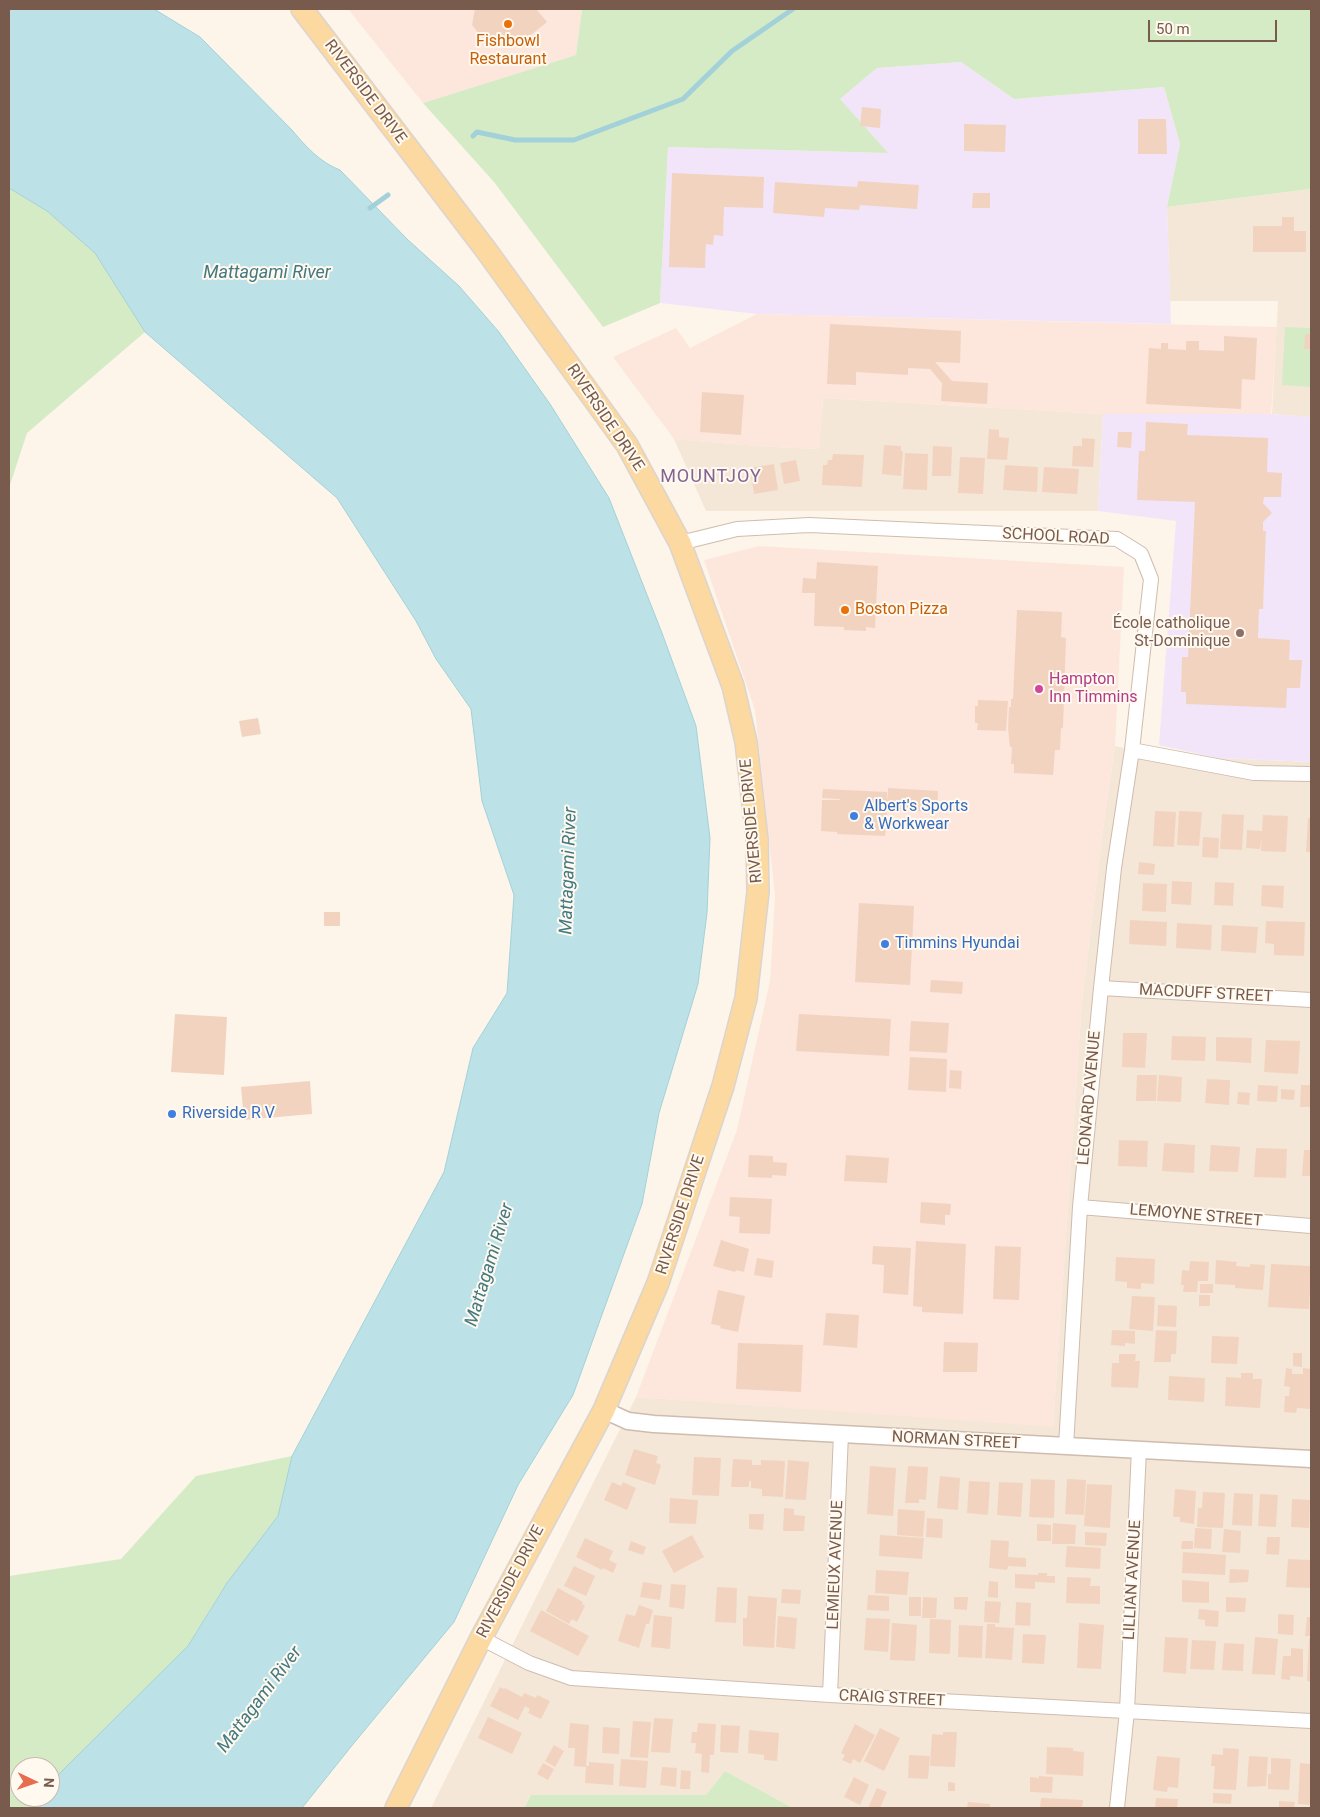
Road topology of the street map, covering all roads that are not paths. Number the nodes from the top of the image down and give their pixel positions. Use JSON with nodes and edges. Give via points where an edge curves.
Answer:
{"nodes":[{"id":1,"x":302,"y":9,"type":"edge"},
{"id":2,"x":680,"y":543,"type":"junction"},
{"id":3,"x":1132,"y":750,"type":"junction"},
{"id":4,"x":1311,"y":774,"type":"edge"},
{"id":5,"x":1101,"y":988,"type":"junction"},
{"id":6,"x":1311,"y":1000,"type":"edge"},
{"id":7,"x":1080,"y":1207,"type":"junction"},
{"id":8,"x":1311,"y":1226,"type":"edge"},
{"id":9,"x":604,"y":1410,"type":"junction"},
{"id":10,"x":842,"y":1434,"type":"junction"},
{"id":11,"x":1066,"y":1446,"type":"junction"},
{"id":12,"x":1140,"y":1449,"type":"junction"},
{"id":13,"x":1311,"y":1459,"type":"edge"},
{"id":14,"x":480,"y":1638,"type":"junction"},
{"id":15,"x":830,"y":1695,"type":"junction"},
{"id":16,"x":1127,"y":1712,"type":"junction"},
{"id":17,"x":1311,"y":1721,"type":"edge"},
{"id":18,"x":396,"y":1808,"type":"edge"},
{"id":19,"x":1117,"y":1808,"type":"edge"}],
"edges":[{"from":1,"to":2,"type":"main road","name":"RIVERSIDE DRIVE","via":[[492,258],[627,445]]},
{"from":2,"to":3,"type":"street","name":"SCHOOL ROAD","via":[[737,529],[808,525],[1116,540],[1142,554],[1151,579]]},
{"from":2,"to":9,"type":"main road","name":"RIVERSIDE DRIVE","via":[[734,686],[746,742],[757,839],[758,892],[746,998],[723,1086],[658,1283]]},
{"from":3,"to":4,"type":"street","via":[[1254,772]]},
{"from":3,"to":5,"type":"street","name":"LEONARD AVENUE","via":[[1114,868]]},
{"from":5,"to":6,"type":"street","name":"MACDUFF STREET"},
{"from":5,"to":7,"type":"street","name":"LEONARD AVENUE"},
{"from":7,"to":8,"type":"street","name":"LEMOYNE STREET"},
{"from":7,"to":11,"type":"street","name":"LEONARD AVENUE"},
{"from":9,"to":10,"type":"street","name":"NORMAN STREET","via":[[635,1422]]},
{"from":9,"to":14,"type":"main road","name":"RIVERSIDE DRIVE"},
{"from":10,"to":11,"type":"street","name":"NORMAN STREET"},
{"from":10,"to":15,"type":"street","name":"LEMIEUX AVENUE"},
{"from":11,"to":12,"type":"street","name":"NORMAN STREET"},
{"from":12,"to":13,"type":"street","name":"NORMAN STREET"},
{"from":12,"to":16,"type":"street","name":"LILLIAN AVENUE"},
{"from":14,"to":15,"type":"street","name":"CRAIG STREET","via":[[529,1663],[571,1678]]},
{"from":14,"to":18,"type":"main road","name":"RIVERSIDE DRIVE"},
{"from":15,"to":16,"type":"street","name":"CRAIG STREET"},
{"from":16,"to":17,"type":"street","name":"CRAIG STREET"},
{"from":16,"to":19,"type":"street","name":"LILLIAN AVENUE"}]}
